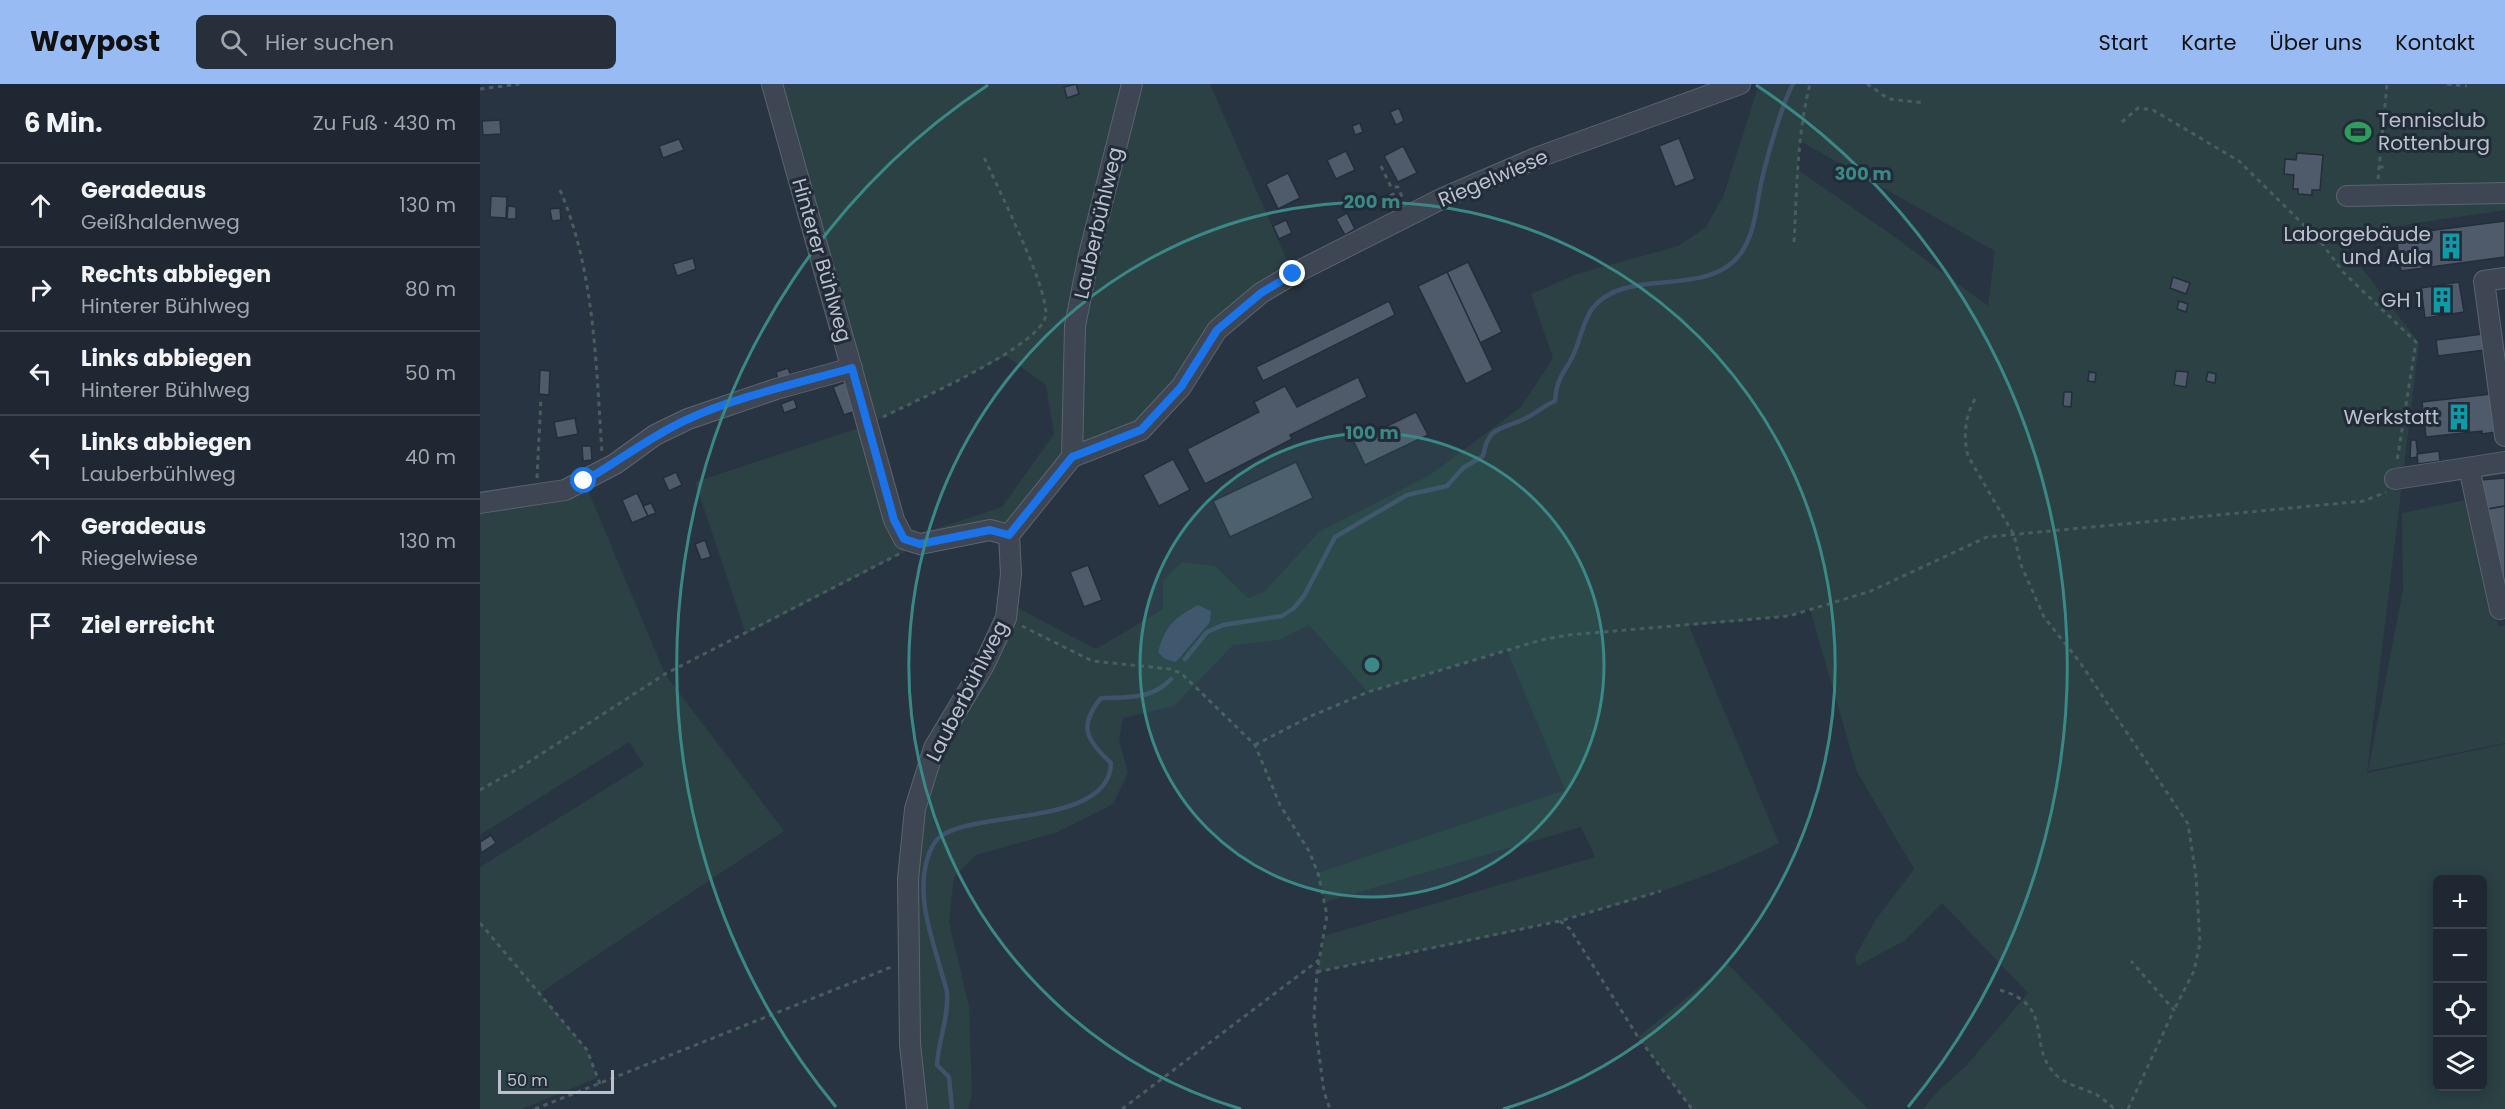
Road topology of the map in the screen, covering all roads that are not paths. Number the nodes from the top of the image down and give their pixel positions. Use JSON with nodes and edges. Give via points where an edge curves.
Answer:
{"nodes":[{"id":1,"x":772,"y":84,"type":"edge"},
{"id":2,"x":1132,"y":84,"type":"edge"},
{"id":3,"x":1740,"y":84,"type":"edge"},
{"id":4,"x":2505,"y":193,"type":"edge"},
{"id":5,"x":2348,"y":196,"type":"dead end"},
{"id":6,"x":2505,"y":278,"type":"edge"},
{"id":7,"x":852,"y":368,"type":"junction"},
{"id":8,"x":2505,"y":436,"type":"edge"},
{"id":9,"x":1072,"y":457,"type":"junction"},
{"id":10,"x":2505,"y":462,"type":"edge"},
{"id":11,"x":2469,"y":468,"type":"junction"},
{"id":12,"x":2395,"y":478,"type":"road end"},
{"id":13,"x":480,"y":503,"type":"edge"},
{"id":14,"x":1009,"y":535,"type":"junction"},
{"id":15,"x":2500,"y":609,"type":"dead end"},
{"id":16,"x":917,"y":1109,"type":"edge"}],
"edges":[{"from":1,"to":7,"type":"street","name":"Hinterer Bühlweg"},
{"from":2,"to":9,"type":"street","name":"Lauberbühlweg","via":[[1075,326]]},
{"from":3,"to":9,"type":"street","name":"Riegelwiese","via":[[1536,159],[1411,214],[1293,274],[1261,293],[1217,330],[1181,387],[1141,430]]},
{"from":4,"to":5,"type":"street"},
{"from":6,"to":8,"type":"street","via":[[2484,281]]},
{"from":7,"to":13,"type":"street","via":[[688,419],[565,490]]},
{"from":7,"to":14,"type":"street","name":"Hinterer Bühlweg","via":[[894,520],[904,539],[920,544],[990,530]]},
{"from":9,"to":14,"type":"street"},
{"from":10,"to":11,"type":"street"},
{"from":11,"to":12,"type":"street"},
{"from":11,"to":15,"type":"street"},
{"from":14,"to":16,"type":"street","name":"Lauberbühlweg","via":[[1011,574],[1006,618],[984,665],[934,748],[915,809],[908,879],[910,1044]]}]}
